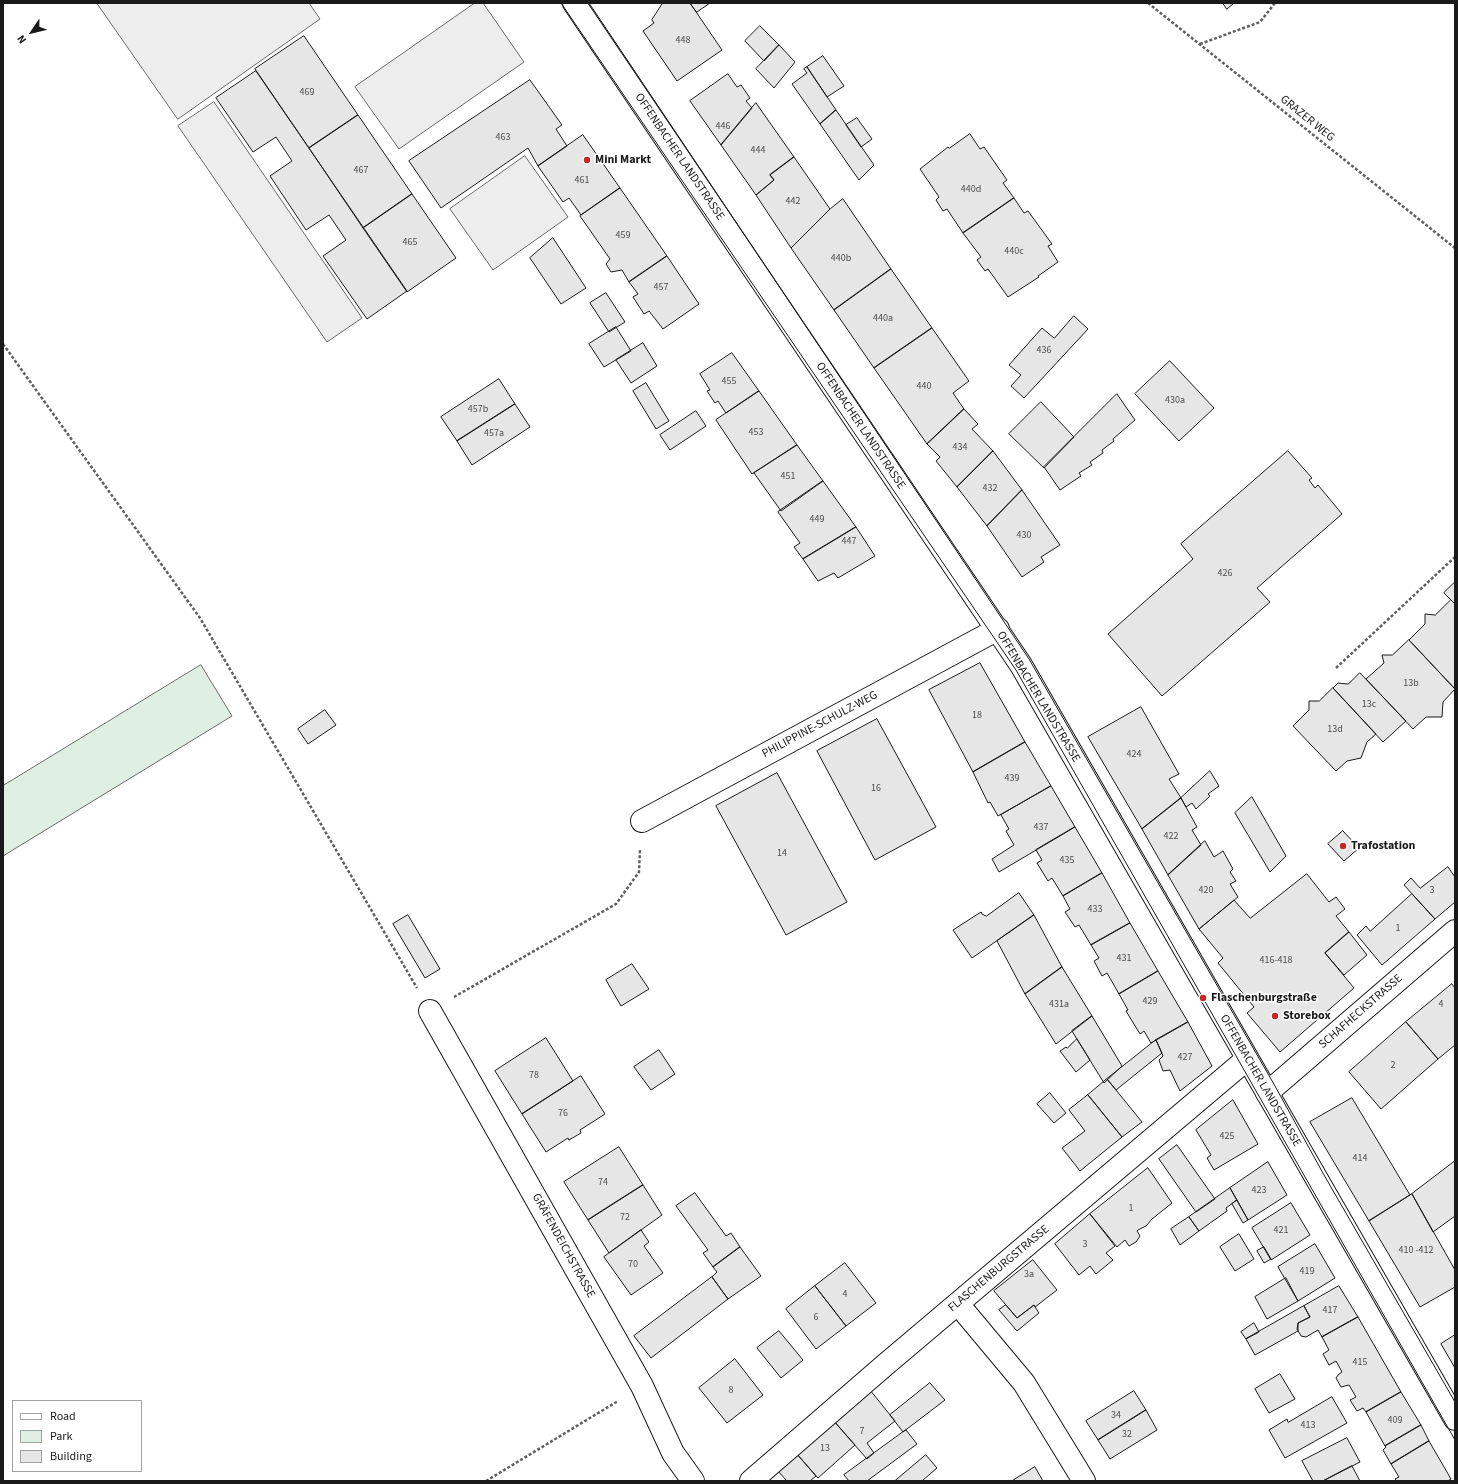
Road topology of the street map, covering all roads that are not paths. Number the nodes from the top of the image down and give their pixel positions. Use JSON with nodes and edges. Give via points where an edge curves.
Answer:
{"nodes":[{"id":1,"x":574,"y":3,"type":"edge"},
{"id":2,"x":998,"y":629,"type":"junction"},
{"id":3,"x":642,"y":821,"type":"road end"},
{"id":4,"x":1455,"y":931,"type":"edge"},
{"id":5,"x":430,"y":1011,"type":"road end"},
{"id":6,"x":1247,"y":1058,"type":"junction"},
{"id":7,"x":1267,"y":1093,"type":"junction"},
{"id":8,"x":958,"y":1304,"type":"junction"},
{"id":9,"x":1455,"y":1419,"type":"edge"},
{"id":10,"x":693,"y":1481,"type":"edge"},
{"id":11,"x":751,"y":1481,"type":"edge"},
{"id":12,"x":1084,"y":1481,"type":"edge"}],
"edges":[{"from":1,"to":2,"type":"street","name":"OFFENBACHER LANDSTRASSE"},
{"from":2,"to":3,"type":"street","name":"PHILIPPINE-SCHULZ-WEG"},
{"from":2,"to":6,"type":"street","name":"OFFENBACHER LANDSTRASSE","via":[[1022,664]]},
{"from":4,"to":7,"type":"street","name":"SCHAFHECKSTRASSE"},
{"from":5,"to":10,"type":"street","name":"GRÄFENDEICHSTRASSE","via":[[642,1386],[673,1453]]},
{"from":6,"to":7,"type":"street","name":"OFFENBACHER LANDSTRASSE"},
{"from":6,"to":8,"type":"street","name":"FLASCHENBURGSTRASSE"},
{"from":7,"to":9,"type":"street","name":"OFFENBACHER LANDSTRASSE"},
{"from":8,"to":11,"type":"street","name":"FLASCHENBURGSTRASSE"},
{"from":8,"to":12,"type":"street","via":[[1024,1383]]}]}
